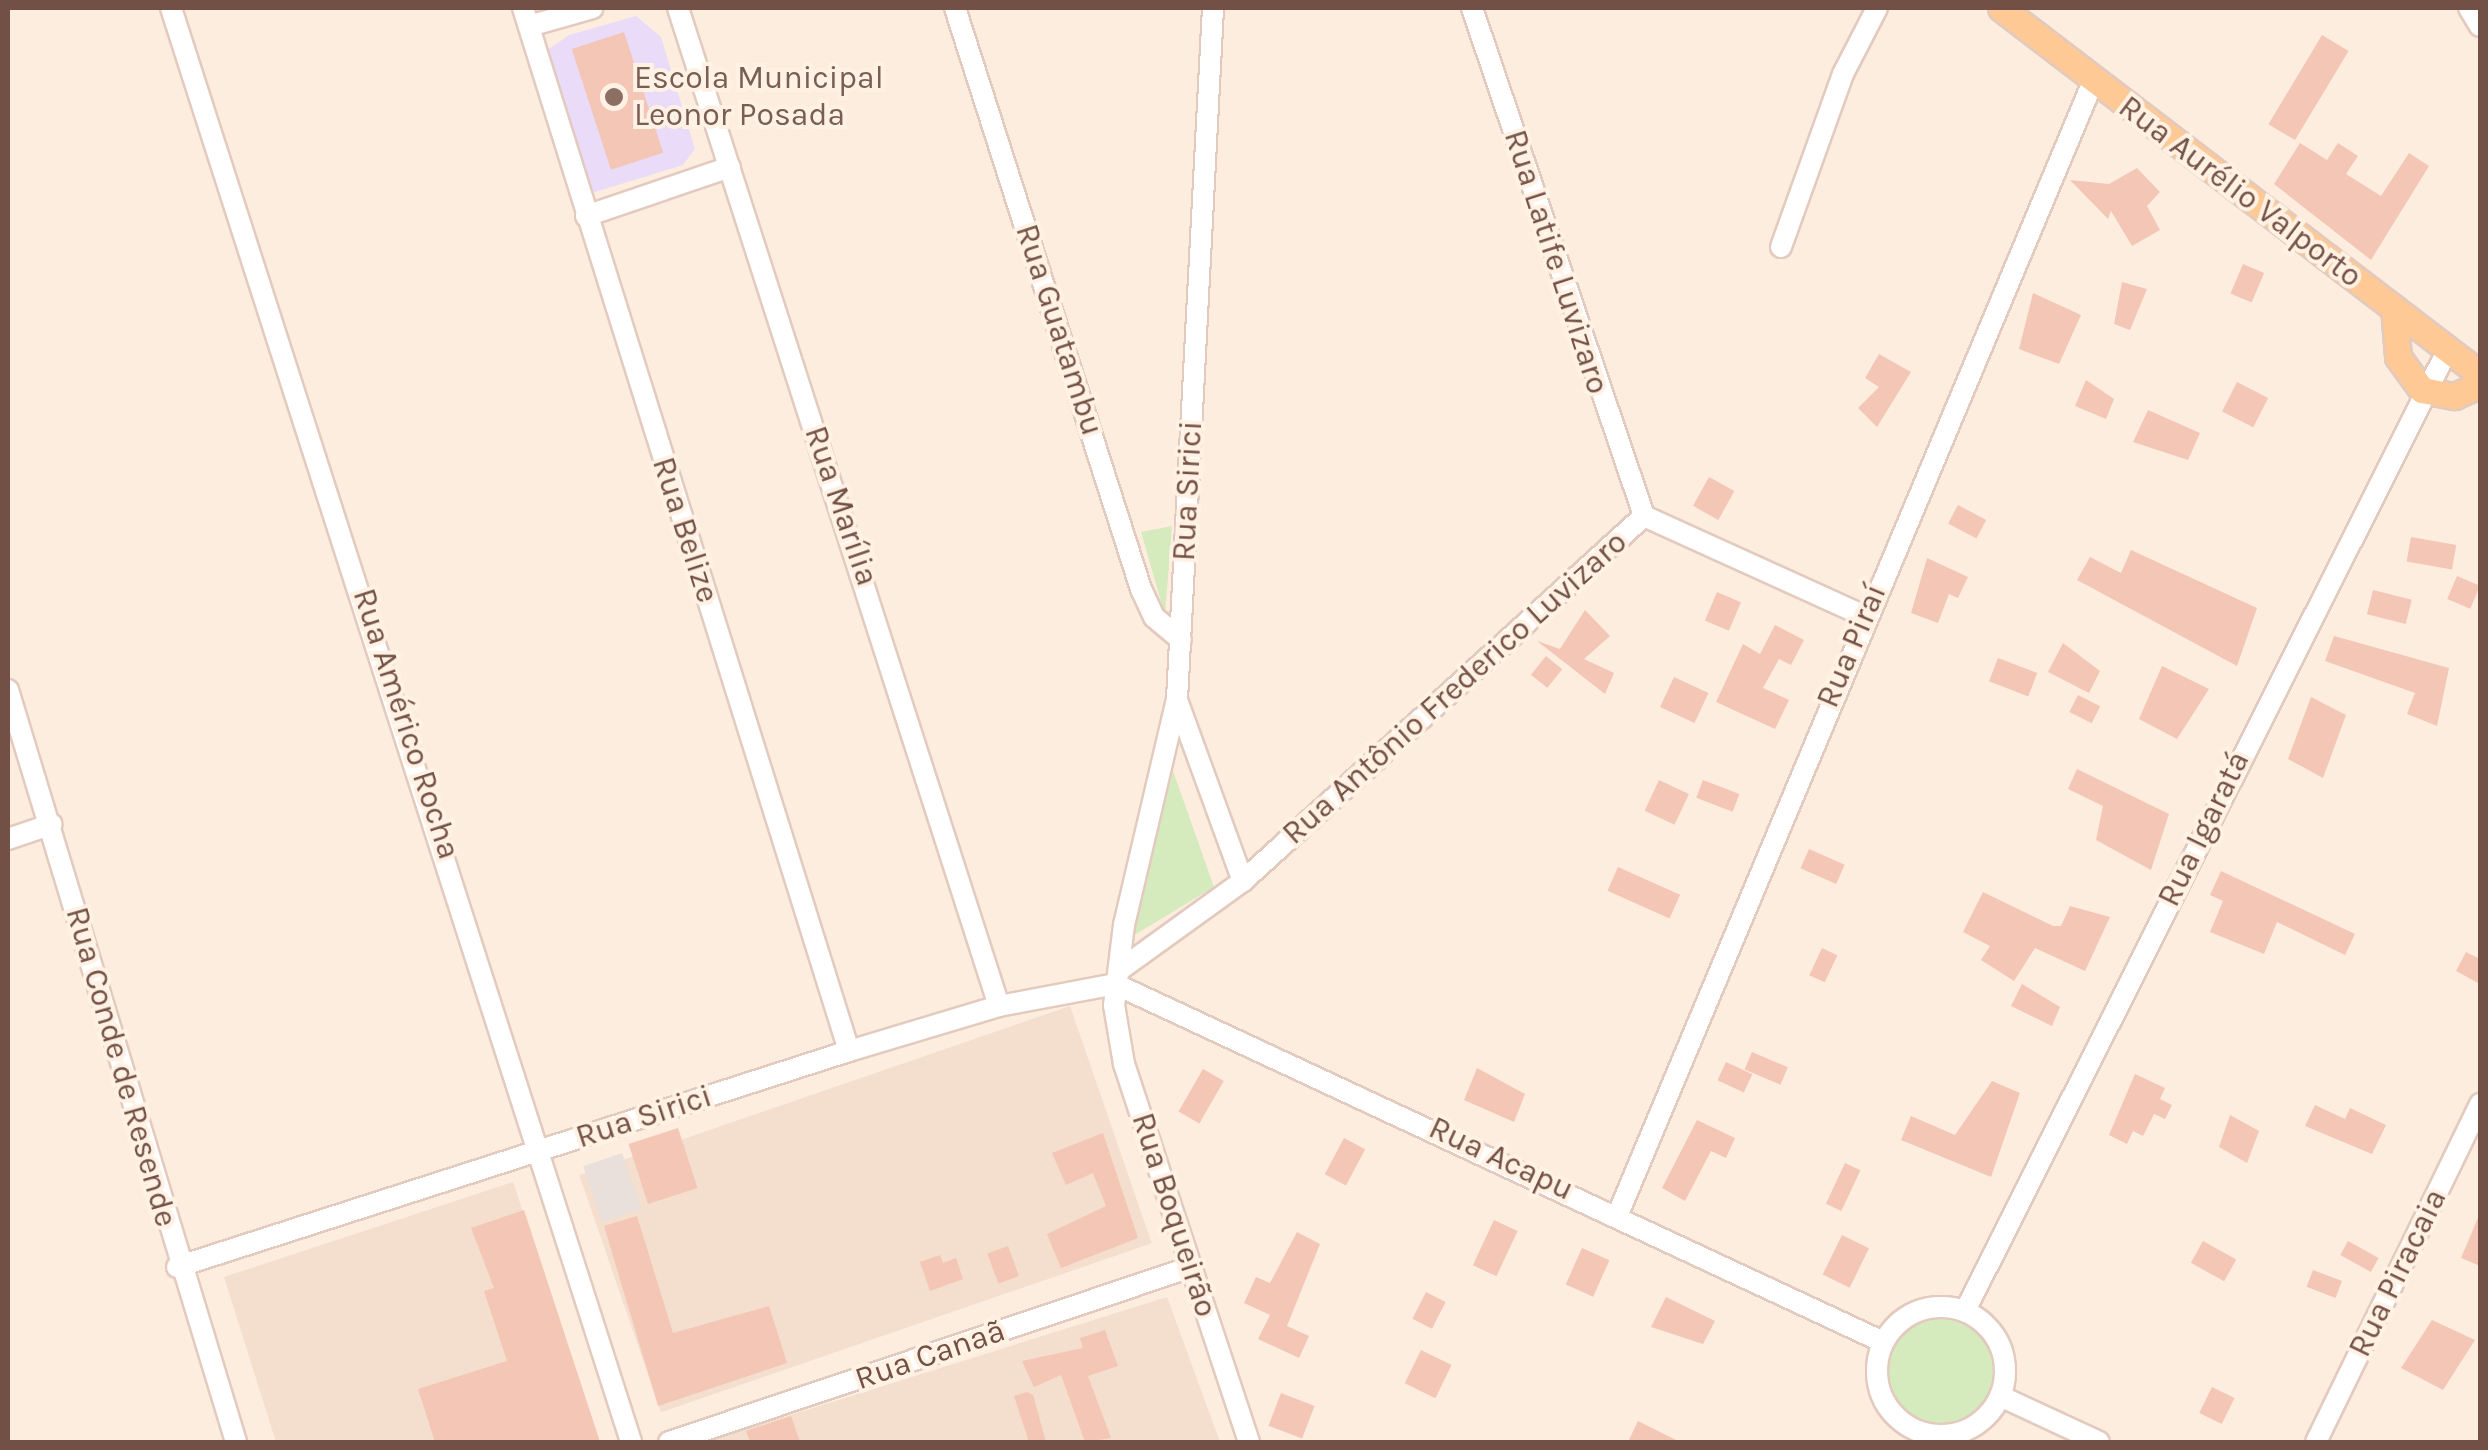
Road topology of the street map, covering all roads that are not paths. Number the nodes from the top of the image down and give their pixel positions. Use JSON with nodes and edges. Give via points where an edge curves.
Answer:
{"nodes":[{"id":1,"x":172,"y":8,"type":"edge"},
{"id":2,"x":593,"y":8,"type":"edge"},
{"id":3,"x":678,"y":8,"type":"edge"},
{"id":4,"x":955,"y":8,"type":"edge"},
{"id":5,"x":1214,"y":8,"type":"edge"},
{"id":6,"x":1472,"y":8,"type":"edge"},
{"id":7,"x":1877,"y":8,"type":"edge"},
{"id":8,"x":2002,"y":8,"type":"edge"},
{"id":9,"x":2469,"y":8,"type":"edge"},
{"id":10,"x":526,"y":17,"type":"edge"},
{"id":11,"x":2480,"y":26,"type":"edge"},
{"id":12,"x":2093,"y":82,"type":"junction"},
{"id":13,"x":730,"y":167,"type":"junction"},
{"id":14,"x":586,"y":216,"type":"junction"},
{"id":15,"x":1781,"y":247,"type":"dead end"},
{"id":16,"x":2394,"y":308,"type":"junction"},
{"id":17,"x":2448,"y":348,"type":"junction"},
{"id":18,"x":2480,"y":374,"type":"edge"},
{"id":19,"x":2480,"y":385,"type":"edge"},
{"id":20,"x":2422,"y":390,"type":"junction"},
{"id":21,"x":1644,"y":516,"type":"junction"},
{"id":22,"x":1864,"y":616,"type":"junction"},
{"id":23,"x":1181,"y":640,"type":"junction"},
{"id":24,"x":8,"y":690,"type":"edge"},
{"id":25,"x":1177,"y":699,"type":"junction"},
{"id":26,"x":52,"y":824,"type":"junction"},
{"id":27,"x":8,"y":839,"type":"edge"},
{"id":28,"x":1243,"y":881,"type":"junction"},
{"id":29,"x":1118,"y":977,"type":"junction"},
{"id":30,"x":999,"y":1006,"type":"junction"},
{"id":31,"x":850,"y":1050,"type":"junction"},
{"id":32,"x":2480,"y":1104,"type":"edge"},
{"id":33,"x":538,"y":1152,"type":"junction"},
{"id":34,"x":1618,"y":1214,"type":"junction"},
{"id":35,"x":1191,"y":1266,"type":"junction"},
{"id":36,"x":177,"y":1268,"type":"junction"},
{"id":37,"x":1964,"y":1311,"type":"junction"},
{"id":38,"x":1883,"y":1342,"type":"junction"},
{"id":39,"x":2000,"y":1396,"type":"junction"},
{"id":40,"x":1907,"y":1436,"type":"edge"},
{"id":41,"x":236,"y":1442,"type":"edge"},
{"id":42,"x":631,"y":1442,"type":"edge"},
{"id":43,"x":669,"y":1442,"type":"edge"},
{"id":44,"x":1250,"y":1442,"type":"edge"},
{"id":45,"x":2099,"y":1442,"type":"edge"},
{"id":46,"x":2316,"y":1442,"type":"edge"}],
"edges":[{"from":1,"to":33,"type":"street","name":"Rua Américo Rocha"},
{"from":2,"to":10,"type":"street"},
{"from":3,"to":13,"type":"street","name":"Rua Marília"},
{"from":4,"to":23,"type":"street","name":"Rua Guatambu","via":[[1141,589],[1154,617]]},
{"from":5,"to":23,"type":"street","name":"Rua Sirici"},
{"from":6,"to":21,"type":"street","name":"Rua Latife Luvizaro"},
{"from":7,"to":15,"type":"street","via":[[1843,74]]},
{"from":8,"to":12,"type":"main road","name":"Rua Aurélio Valporto"},
{"from":9,"to":11,"type":"street"},
{"from":10,"to":14,"type":"street","name":"Rua Belize"},
{"from":12,"to":16,"type":"main road","name":"Rua Aurélio Valporto"},
{"from":12,"to":22,"type":"street","name":"Rua Piraí"},
{"from":13,"to":14,"type":"street"},
{"from":13,"to":30,"type":"street","name":"Rua Marília"},
{"from":14,"to":31,"type":"street","name":"Rua Belize"},
{"from":16,"to":17,"type":"main road","name":"Rua Aurélio Valporto"},
{"from":16,"to":20,"type":"main road","via":[[2398,357]]},
{"from":17,"to":18,"type":"main road","name":"Rua Aurélio Valporto"},
{"from":17,"to":20,"type":"street","name":"Rua Igaratá"},
{"from":19,"to":20,"type":"main road","via":[[2454,396]]},
{"from":20,"to":37,"type":"street","name":"Rua Igaratá"},
{"from":21,"to":22,"type":"street","name":"Rua Antônio Frederico Luvizaro"},
{"from":21,"to":28,"type":"street","name":"Rua Antônio Frederico Luvizaro"},
{"from":22,"to":34,"type":"street","name":"Rua Piraí"},
{"from":23,"to":25,"type":"street","name":"Rua Sirici"},
{"from":24,"to":26,"type":"street","name":"Rua Conde de Resende"},
{"from":25,"to":28,"type":"street"},
{"from":25,"to":29,"type":"street","name":"Rua Sirici"},
{"from":26,"to":27,"type":"street"},
{"from":26,"to":36,"type":"street","name":"Rua Conde de Resende"},
{"from":28,"to":29,"type":"street","name":"Rua Antônio Frederico Luvizaro"},
{"from":29,"to":30,"type":"street","name":"Rua Sirici"},
{"from":29,"to":34,"type":"street","name":"Rua Acapu"},
{"from":29,"to":35,"type":"street","name":"Rua Boqueirão","via":[[1124,1064]]},
{"from":30,"to":31,"type":"street","name":"Rua Sirici"},
{"from":31,"to":33,"type":"street","name":"Rua Sirici"},
{"from":32,"to":46,"type":"street","name":"Rua Piracaia"},
{"from":33,"to":36,"type":"street","name":"Rua Sirici"},
{"from":33,"to":42,"type":"street","name":"Rua Américo Rocha"},
{"from":34,"to":38,"type":"street","name":"Rua Acapu"},
{"from":35,"to":43,"type":"street","name":"Rua Canaã"},
{"from":35,"to":44,"type":"street","name":"Rua Boqueirão"},
{"from":36,"to":41,"type":"street","name":"Rua Conde de Resende"},
{"from":37,"to":38,"type":"street","via":[[1910,1315]]},
{"from":37,"to":39,"type":"street","via":[[1996,1337],[2005,1376]]},
{"from":38,"to":40,"type":"street","via":[[1877,1371],[1883,1401]]},
{"from":39,"to":40,"type":"street","via":[[1989,1414],[1952,1435]]},
{"from":39,"to":45,"type":"street"}]}
